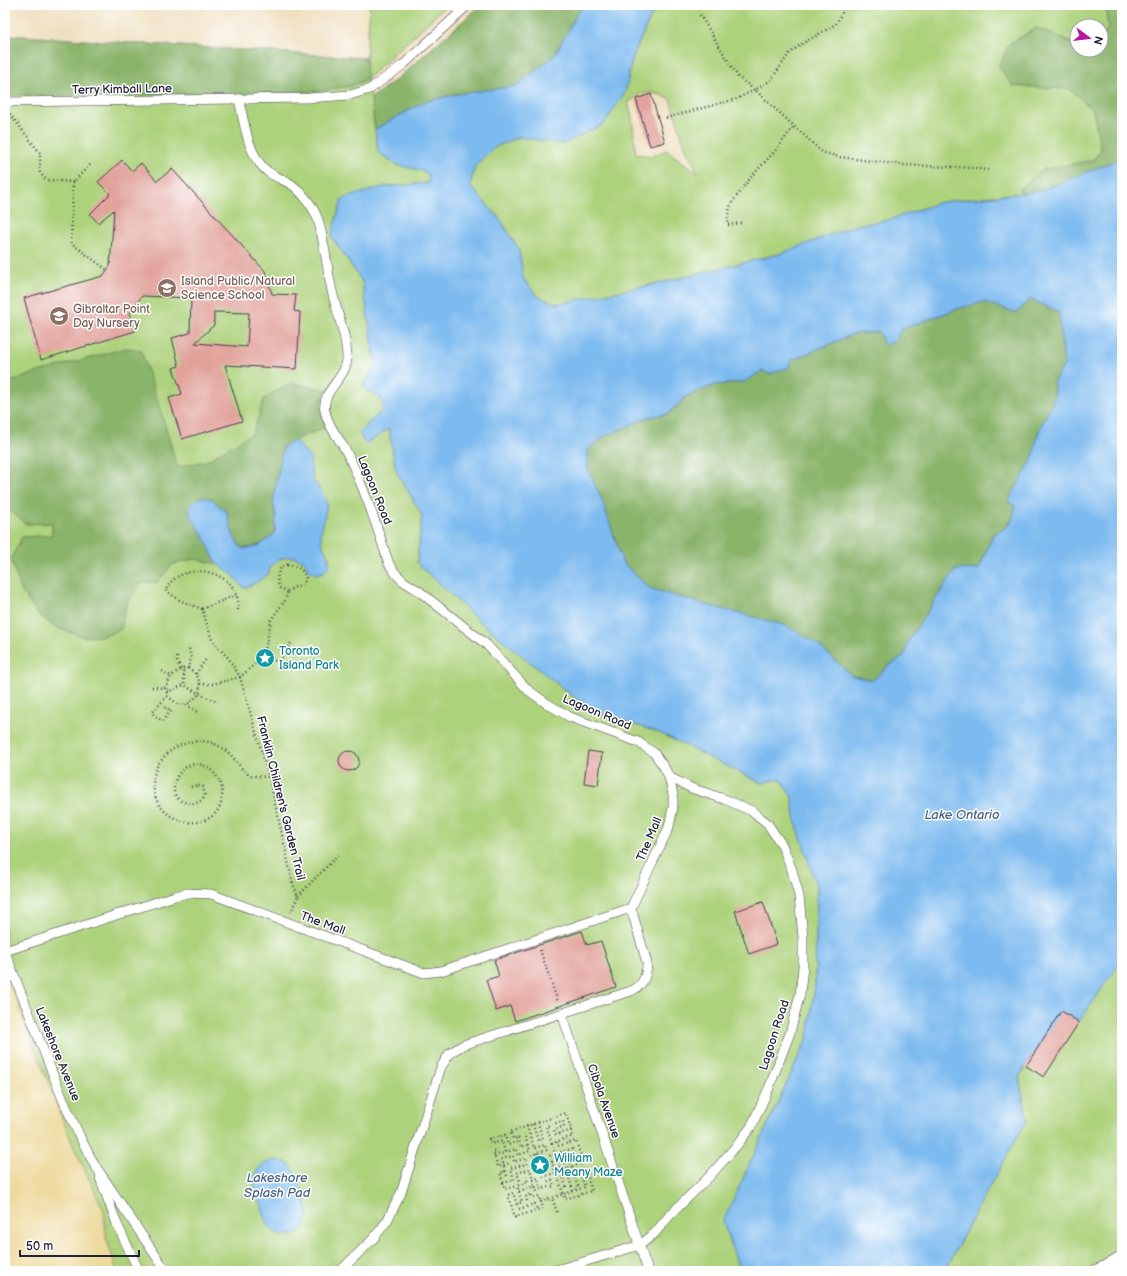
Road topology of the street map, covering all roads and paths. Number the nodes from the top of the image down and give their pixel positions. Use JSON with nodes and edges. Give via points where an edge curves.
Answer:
{"nodes":[{"id":1,"x":468,"y":5,"type":"edge"},
{"id":2,"x":846,"y":5,"type":"edge"},
{"id":3,"x":700,"y":15,"type":"dead end"},
{"id":4,"x":755,"y":90,"type":"junction"},
{"id":5,"x":238,"y":99,"type":"junction"},
{"id":6,"x":6,"y":106,"type":"edge"},
{"id":7,"x":666,"y":118,"type":"dead end"},
{"id":8,"x":794,"y":126,"type":"junction"},
{"id":9,"x":90,"y":165,"type":"dead end"},
{"id":10,"x":988,"y":170,"type":"dead end"},
{"id":11,"x":73,"y":182,"type":"junction"},
{"id":12,"x":741,"y":223,"type":"dead end"},
{"id":13,"x":107,"y":270,"type":"dead end"},
{"id":14,"x":287,"y":591,"type":"junction"},
{"id":15,"x":236,"y":595,"type":"junction"},
{"id":16,"x":202,"y":609,"type":"junction"},
{"id":17,"x":238,"y":610,"type":"dead end"},
{"id":18,"x":291,"y":643,"type":"dead end"},
{"id":19,"x":189,"y":648,"type":"dead end"},
{"id":20,"x":264,"y":656,"type":"junction"},
{"id":21,"x":177,"y":657,"type":"dead end"},
{"id":22,"x":206,"y":659,"type":"dead end"},
{"id":23,"x":188,"y":668,"type":"junction"},
{"id":24,"x":181,"y":670,"type":"junction"},
{"id":25,"x":162,"y":671,"type":"dead end"},
{"id":26,"x":196,"y":674,"type":"junction"},
{"id":27,"x":171,"y":676,"type":"junction"},
{"id":28,"x":240,"y":677,"type":"junction"},
{"id":29,"x":200,"y":684,"type":"junction"},
{"id":30,"x":184,"y":685,"type":"junction"},
{"id":31,"x":152,"y":686,"type":"dead end"},
{"id":32,"x":167,"y":688,"type":"junction"},
{"id":33,"x":167,"y":694,"type":"junction"},
{"id":34,"x":199,"y":694,"type":"junction"},
{"id":35,"x":218,"y":702,"type":"dead end"},
{"id":36,"x":186,"y":704,"type":"junction"},
{"id":37,"x":165,"y":708,"type":"dead end"},
{"id":38,"x":199,"y":714,"type":"dead end"},
{"id":39,"x":669,"y":776,"type":"junction"},
{"id":40,"x":269,"y":777,"type":"junction"},
{"id":41,"x":192,"y":787,"type":"dead end"},
{"id":42,"x":340,"y":853,"type":"dead end"},
{"id":43,"x":298,"y":896,"type":"junction"},
{"id":44,"x":631,"y":908,"type":"junction"},
{"id":45,"x":288,"y":922,"type":"junction"},
{"id":46,"x":536,"y":939,"type":"junction"},
{"id":47,"x":5,"y":951,"type":"edge"},
{"id":48,"x":562,"y":1014,"type":"junction"},
{"id":49,"x":538,"y":1123,"type":"junction"},
{"id":50,"x":533,"y":1124,"type":"junction"},
{"id":51,"x":527,"y":1126,"type":"junction"},
{"id":52,"x":572,"y":1130,"type":"junction"},
{"id":53,"x":524,"y":1134,"type":"dead end"},
{"id":54,"x":557,"y":1141,"type":"junction"},
{"id":55,"x":519,"y":1142,"type":"junction"},
{"id":56,"x":552,"y":1143,"type":"junction"},
{"id":57,"x":528,"y":1145,"type":"junction"},
{"id":58,"x":498,"y":1149,"type":"dead end"},
{"id":59,"x":505,"y":1152,"type":"junction"},
{"id":60,"x":537,"y":1154,"type":"junction"},
{"id":61,"x":531,"y":1155,"type":"dead end"},
{"id":62,"x":568,"y":1155,"type":"dead end"},
{"id":63,"x":494,"y":1156,"type":"junction"},
{"id":64,"x":549,"y":1156,"type":"dead end"},
{"id":65,"x":575,"y":1159,"type":"dead end"},
{"id":66,"x":510,"y":1163,"type":"dead end"},
{"id":67,"x":94,"y":1164,"type":"junction"},
{"id":68,"x":504,"y":1165,"type":"junction"},
{"id":69,"x":540,"y":1165,"type":"dead end"},
{"id":70,"x":572,"y":1167,"type":"junction"},
{"id":71,"x":566,"y":1169,"type":"junction"},
{"id":72,"x":505,"y":1171,"type":"junction"},
{"id":73,"x":507,"y":1176,"type":"dead end"},
{"id":74,"x":526,"y":1176,"type":"dead end"},
{"id":75,"x":581,"y":1176,"type":"dead end"},
{"id":76,"x":543,"y":1177,"type":"dead end"},
{"id":77,"x":533,"y":1180,"type":"junction"},
{"id":78,"x":546,"y":1182,"type":"dead end"},
{"id":79,"x":504,"y":1183,"type":"junction"},
{"id":80,"x":521,"y":1184,"type":"junction"},
{"id":81,"x":517,"y":1186,"type":"junction"},
{"id":82,"x":535,"y":1186,"type":"junction"},
{"id":83,"x":566,"y":1187,"type":"dead end"},
{"id":84,"x":578,"y":1189,"type":"junction"},
{"id":85,"x":519,"y":1191,"type":"junction"},
{"id":86,"x":573,"y":1191,"type":"junction"},
{"id":87,"x":537,"y":1192,"type":"dead end"},
{"id":88,"x":563,"y":1195,"type":"junction"},
{"id":89,"x":552,"y":1198,"type":"junction"},
{"id":90,"x":528,"y":1201,"type":"dead end"},
{"id":91,"x":541,"y":1202,"type":"junction"},
{"id":92,"x":519,"y":1209,"type":"dead end"},
{"id":93,"x":536,"y":1210,"type":"junction"},
{"id":94,"x":557,"y":1212,"type":"dead end"},
{"id":95,"x":640,"y":1244,"type":"junction"},
{"id":96,"x":1122,"y":1257,"type":"edge"},
{"id":97,"x":139,"y":1271,"type":"edge"},
{"id":98,"x":166,"y":1271,"type":"edge"},
{"id":99,"x":340,"y":1271,"type":"edge"},
{"id":100,"x":553,"y":1271,"type":"edge"},
{"id":101,"x":648,"y":1271,"type":"edge"},
{"id":102,"x":1097,"y":1271,"type":"edge"}],
"edges":[{"from":1,"to":5,"type":"lane","name":"Terry Kimball Lane","via":[[403,65],[370,89],[350,95]]},
{"from":2,"to":4,"type":"path","via":[[836,24],[800,45],[789,54],[771,80]]},
{"from":3,"to":4,"type":"path","via":[[738,77]]},
{"from":4,"to":7,"type":"path","via":[[736,99]]},
{"from":4,"to":8,"type":"path"},
{"from":5,"to":6,"type":"lane","name":"Terry Kimball Lane"},
{"from":5,"to":39,"type":"lane","name":"Lagoon Road","via":[[248,140],[255,156],[267,171],[300,192],[319,222],[347,361],[342,375],[326,398],[324,410],[362,487],[389,564],[402,581],[419,591],[487,645],[528,690],[570,717],[646,747],[656,756]]},
{"from":6,"to":11,"type":"path","via":[[40,153],[40,172],[43,177],[47,180]]},
{"from":8,"to":10,"type":"path","via":[[822,152],[839,157],[904,165]]},
{"from":8,"to":12,"type":"path","via":[[731,204],[728,225]]},
{"from":9,"to":11,"type":"path"},
{"from":11,"to":13,"type":"path","via":[[71,243]]},
{"from":14,"to":14,"type":"path","via":[[278,585],[278,572],[281,567],[287,565],[300,568],[306,575],[304,583]]},
{"from":14,"to":20,"type":"path","via":[[286,599],[270,620]]},
{"from":15,"to":16,"type":"path"},
{"from":15,"to":16,"type":"path","via":[[234,589],[226,582],[205,571],[182,575],[173,580],[166,590],[181,601]]},
{"from":15,"to":17,"type":"path"},
{"from":16,"to":28,"type":"path","name":"Franklin Children's Garden Trail","via":[[212,640],[229,659]]},
{"from":18,"to":20,"type":"path","via":[[280,663]]},
{"from":19,"to":23,"type":"path","via":[[191,658]]},
{"from":20,"to":28,"type":"path"},
{"from":21,"to":24,"type":"path"},
{"from":22,"to":26,"type":"path"},
{"from":23,"to":24,"type":"path"},
{"from":23,"to":26,"type":"path"},
{"from":24,"to":27,"type":"path"},
{"from":24,"to":30,"type":"path","via":[[184,673]]},
{"from":25,"to":27,"type":"path"},
{"from":26,"to":29,"type":"path"},
{"from":27,"to":32,"type":"path"},
{"from":28,"to":29,"type":"path","via":[[214,684]]},
{"from":28,"to":40,"type":"path","name":"Franklin Children's Garden Trail"},
{"from":29,"to":34,"type":"path"},
{"from":30,"to":33,"type":"path"},
{"from":30,"to":34,"type":"path"},
{"from":31,"to":32,"type":"path"},
{"from":32,"to":33,"type":"path"},
{"from":33,"to":36,"type":"path","via":[[179,705]]},
{"from":33,"to":37,"type":"path","via":[[152,713],[162,721],[171,711]]},
{"from":34,"to":35,"type":"path"},
{"from":34,"to":36,"type":"path"},
{"from":36,"to":38,"type":"path"},
{"from":39,"to":44,"type":"lane","name":"The Mall","via":[[673,807],[669,827]]},
{"from":39,"to":95,"type":"lane","name":"Lagoon Road","via":[[691,788],[752,811],[767,823],[782,845],[799,896],[803,967],[800,994],[790,1033],[751,1127],[709,1177],[654,1234]]},
{"from":40,"to":41,"type":"path","via":[[247,773],[226,751],[215,744],[202,741],[188,742],[165,755],[157,766],[153,790],[156,801],[172,818],[182,822],[203,821],[212,816],[220,805],[220,782],[209,769],[196,764],[182,769],[174,781],[178,797],[193,804],[205,796],[203,787]]},
{"from":40,"to":43,"type":"path","name":"Franklin Children's Garden Trail","via":[[293,884]]},
{"from":42,"to":43,"type":"path"},
{"from":43,"to":45,"type":"path","name":"Franklin Children's Garden Trail"},
{"from":44,"to":46,"type":"lane","name":"The Mall"},
{"from":44,"to":48,"type":"lane","via":[[647,962],[643,981],[633,990]]},
{"from":45,"to":46,"type":"lane","name":"The Mall","via":[[424,974]]},
{"from":45,"to":47,"type":"lane","name":"The Mall","via":[[211,894],[188,893]]},
{"from":46,"to":48,"type":"path"},
{"from":47,"to":67,"type":"lane","name":"Lakeshore Avenue","via":[[63,1100]]},
{"from":48,"to":95,"type":"lane","name":"Cibola Avenue"},
{"from":48,"to":99,"type":"lane","via":[[463,1045],[448,1055],[441,1067],[403,1190],[387,1222]]},
{"from":49,"to":50,"type":"path"},
{"from":49,"to":50,"type":"path","via":[[543,1139],[538,1141]]},
{"from":49,"to":52,"type":"path","via":[[566,1113]]},
{"from":50,"to":51,"type":"path"},
{"from":51,"to":55,"type":"path","via":[[510,1132],[512,1139],[518,1137]]},
{"from":51,"to":60,"type":"path","via":[[534,1148],[546,1145],[547,1150]]},
{"from":52,"to":54,"type":"path","via":[[573,1136]]},
{"from":52,"to":56,"type":"path","via":[[556,1135],[554,1130],[564,1126],[563,1121],[546,1126]]},
{"from":53,"to":57,"type":"path"},
{"from":54,"to":56,"type":"path"},
{"from":54,"to":70,"type":"path","via":[[558,1146],[576,1141],[583,1163]]},
{"from":55,"to":57,"type":"path","via":[[521,1147]]},
{"from":55,"to":59,"type":"path","via":[[508,1145],[505,1135],[489,1139],[491,1144],[502,1141]]},
{"from":56,"to":64,"type":"path","via":[[555,1154]]},
{"from":57,"to":59,"type":"path","via":[[530,1151],[518,1155],[516,1149]]},
{"from":58,"to":63,"type":"path","via":[[492,1151]]},
{"from":59,"to":63,"type":"path"},
{"from":60,"to":61,"type":"path"},
{"from":60,"to":69,"type":"path"},
{"from":62,"to":70,"type":"path"},
{"from":63,"to":68,"type":"path","via":[[498,1167]]},
{"from":65,"to":71,"type":"path","via":[[572,1148],[561,1152]]},
{"from":66,"to":68,"type":"path"},
{"from":67,"to":97,"type":"lane","name":"Lakeshore Avenue","via":[[117,1224]]},
{"from":67,"to":98,"type":"lane","name":"Lakeshore Avenue"},
{"from":68,"to":72,"type":"path"},
{"from":68,"to":79,"type":"path","via":[[502,1159],[513,1156],[514,1162],[526,1158],[527,1164],[511,1168],[514,1180]]},
{"from":70,"to":71,"type":"path"},
{"from":71,"to":76,"type":"path","via":[[561,1170],[557,1160],[552,1162],[555,1173]]},
{"from":71,"to":86,"type":"path"},
{"from":72,"to":73,"type":"path"},
{"from":72,"to":79,"type":"path","via":[[500,1173]]},
{"from":74,"to":80,"type":"path","via":[[528,1182]]},
{"from":75,"to":84,"type":"path","via":[[585,1187]]},
{"from":77,"to":78,"type":"path","via":[[538,1178],[541,1189],[554,1186],[552,1180]]},
{"from":77,"to":80,"type":"path","via":[[530,1170],[518,1173]]},
{"from":77,"to":82,"type":"path"},
{"from":79,"to":81,"type":"path","via":[[505,1189]]},
{"from":80,"to":81,"type":"path"},
{"from":81,"to":85,"type":"path"},
{"from":82,"to":85,"type":"path"},
{"from":82,"to":87,"type":"path"},
{"from":83,"to":88,"type":"path","via":[[563,1176],[558,1178]]},
{"from":84,"to":86,"type":"path"},
{"from":84,"to":88,"type":"path","via":[[573,1173],[585,1169],[592,1191],[565,1199]]},
{"from":85,"to":93,"type":"path","via":[[522,1202],[517,1204],[514,1193],[508,1195],[515,1217]]},
{"from":86,"to":88,"type":"path"},
{"from":88,"to":89,"type":"path"},
{"from":89,"to":91,"type":"path"},
{"from":89,"to":94,"type":"path"},
{"from":90,"to":91,"type":"path","via":[[526,1196],[532,1194],[533,1198],[539,1196]]},
{"from":91,"to":93,"type":"path","via":[[543,1208]]},
{"from":92,"to":93,"type":"path","via":[[535,1204]]},
{"from":95,"to":100,"type":"lane","name":"Lagoon Road"},
{"from":95,"to":101,"type":"lane","name":"Cibola Avenue"},
{"from":96,"to":102,"type":"street"}]}
